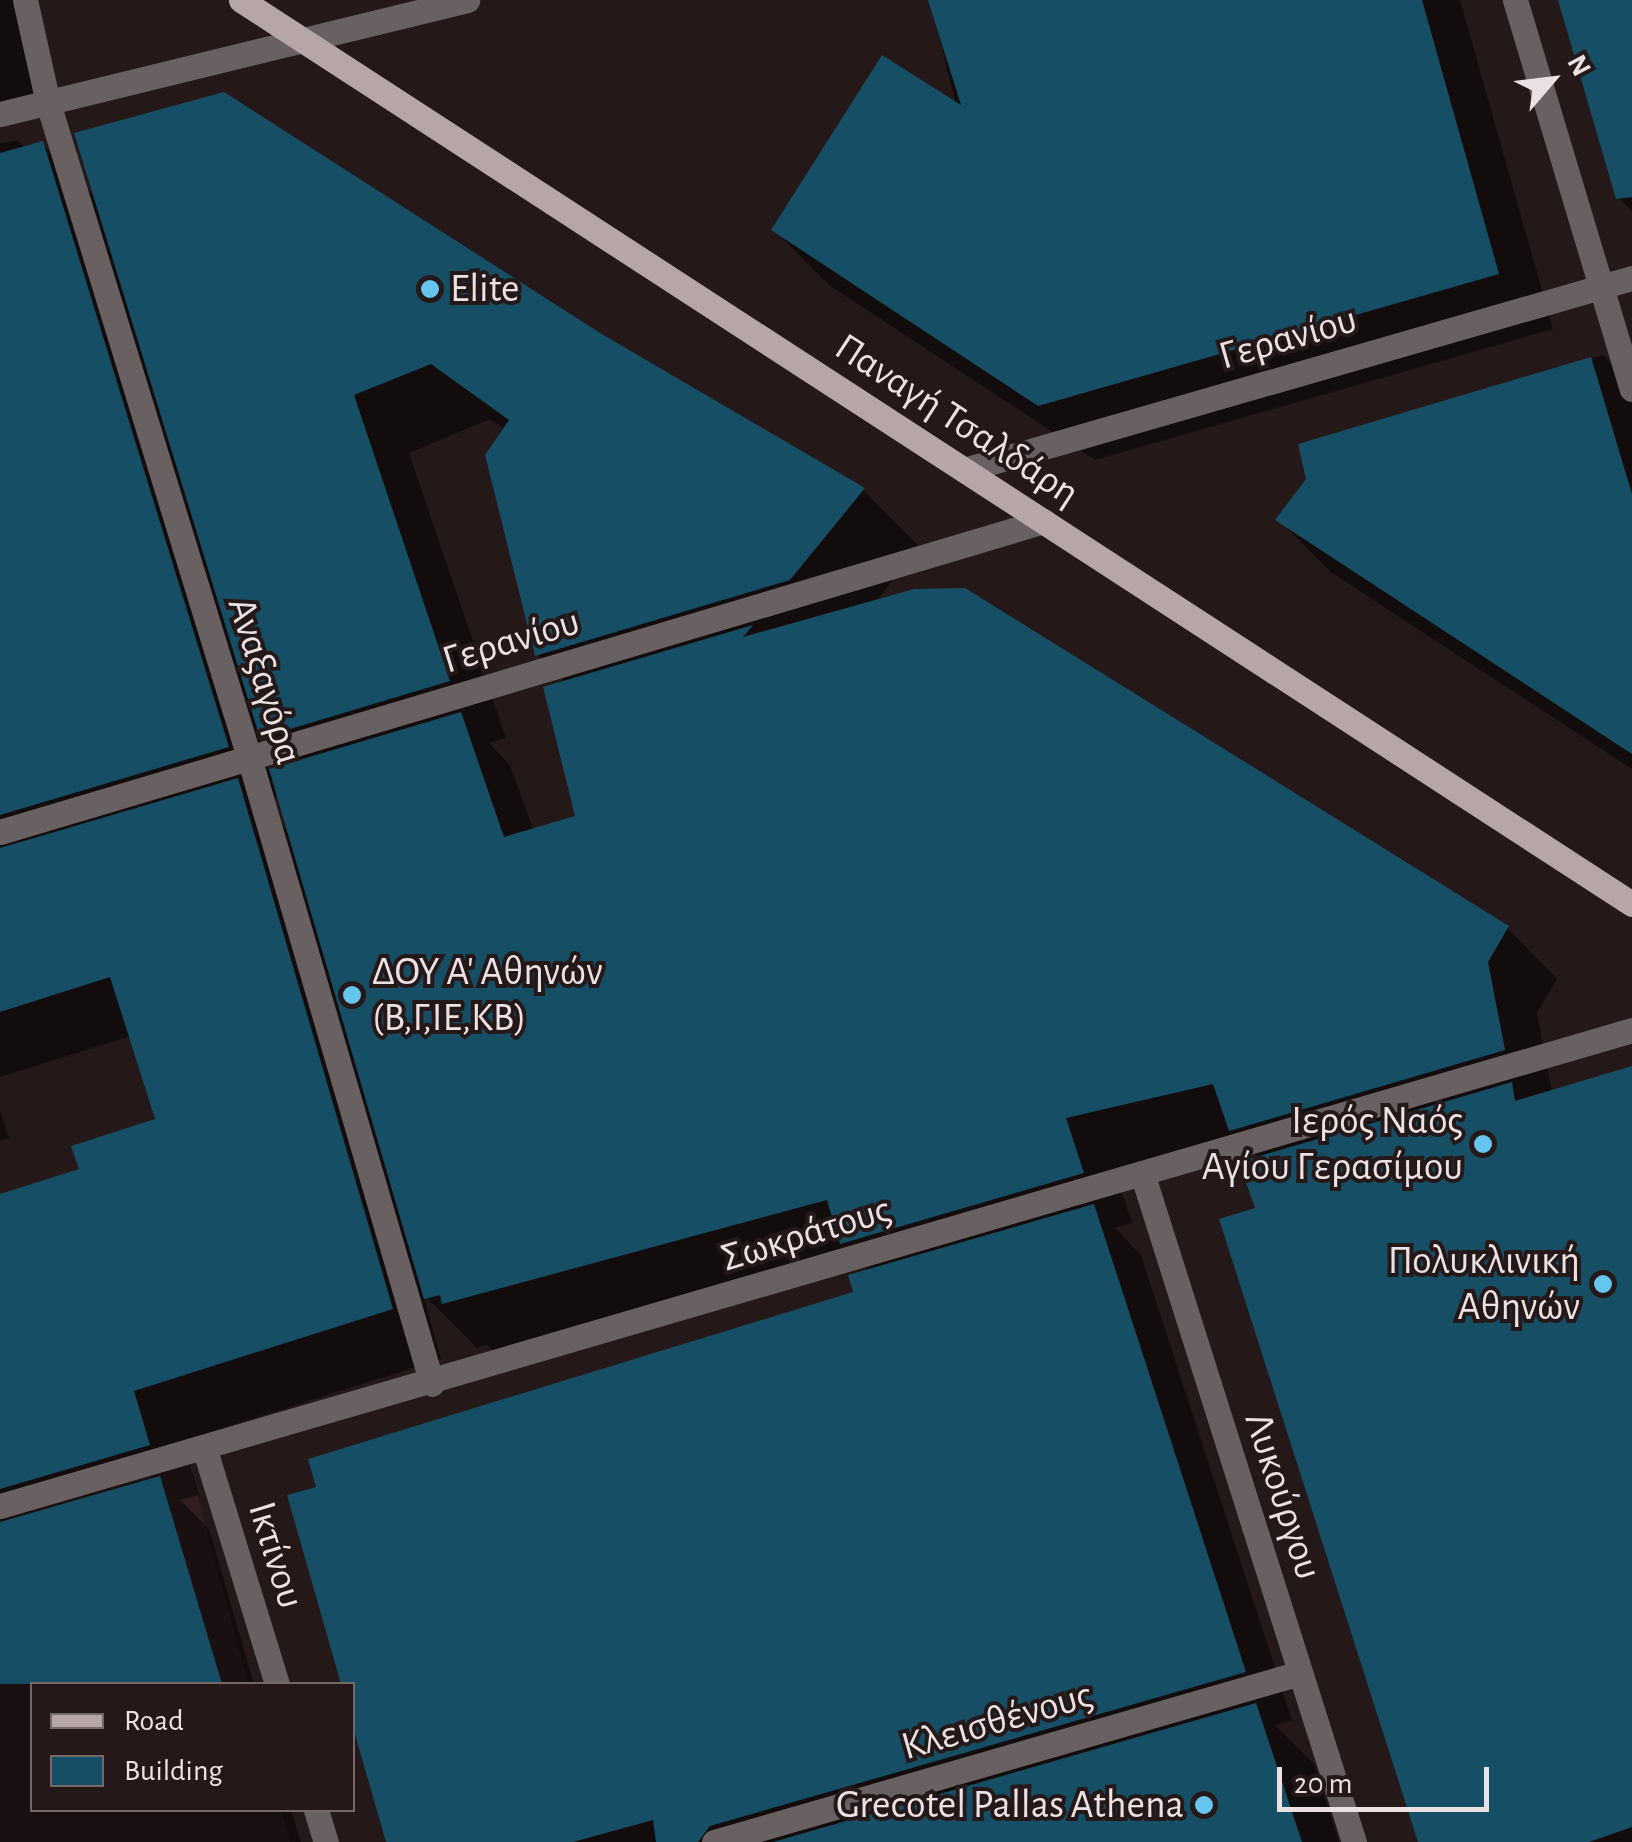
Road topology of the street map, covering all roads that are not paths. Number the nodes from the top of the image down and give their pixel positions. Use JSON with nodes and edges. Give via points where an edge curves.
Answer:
{"nodes":[{"id":1,"x":25,"y":0,"type":"edge"},
{"id":2,"x":241,"y":0,"type":"edge"},
{"id":3,"x":468,"y":0,"type":"edge"},
{"id":4,"x":1515,"y":0,"type":"edge"},
{"id":5,"x":300,"y":39,"type":"junction"},
{"id":6,"x":48,"y":103,"type":"junction"},
{"id":7,"x":0,"y":114,"type":"edge"},
{"id":8,"x":1632,"y":278,"type":"edge"},
{"id":9,"x":1601,"y":286,"type":"junction"},
{"id":10,"x":1632,"y":389,"type":"edge"},
{"id":11,"x":964,"y":470,"type":"junction"},
{"id":12,"x":1044,"y":521,"type":"junction"},
{"id":13,"x":250,"y":758,"type":"junction"},
{"id":14,"x":0,"y":832,"type":"edge"},
{"id":15,"x":1632,"y":904,"type":"edge"},
{"id":16,"x":1632,"y":1030,"type":"edge"},
{"id":17,"x":1142,"y":1173,"type":"junction"},
{"id":18,"x":432,"y":1384,"type":"junction"},
{"id":19,"x":204,"y":1447,"type":"junction"},
{"id":20,"x":0,"y":1506,"type":"edge"},
{"id":21,"x":1300,"y":1673,"type":"junction"},
{"id":22,"x":276,"y":1682,"type":"edge"},
{"id":23,"x":317,"y":1812,"type":"edge"},
{"id":24,"x":774,"y":1834,"type":"edge"},
{"id":25,"x":326,"y":1842,"type":"edge"},
{"id":26,"x":714,"y":1842,"type":"edge"},
{"id":27,"x":1354,"y":1842,"type":"edge"}],
"edges":[{"from":1,"to":6,"type":"street","name":"Αναξαγόρα"},
{"from":2,"to":5,"type":"main road","name":"Παναγή Τσαλδάρη"},
{"from":3,"to":5,"type":"street"},
{"from":4,"to":9,"type":"street"},
{"from":5,"to":6,"type":"street"},
{"from":5,"to":11,"type":"main road","name":"Παναγή Τσαλδάρη"},
{"from":6,"to":7,"type":"street"},
{"from":6,"to":13,"type":"street","name":"Αναξαγόρα"},
{"from":8,"to":9,"type":"street","name":"Γερανίου"},
{"from":9,"to":10,"type":"street"},
{"from":9,"to":11,"type":"street","name":"Γερανίου"},
{"from":11,"to":12,"type":"main road","name":"Παναγή Τσαλδάρη"},
{"from":12,"to":13,"type":"street","name":"Γερανίου"},
{"from":12,"to":15,"type":"main road","name":"Παναγή Τσαλδάρη"},
{"from":13,"to":14,"type":"street","name":"Γερανίου"},
{"from":13,"to":18,"type":"street","name":"Αναξαγόρα"},
{"from":16,"to":17,"type":"street","name":"Σωκράτους"},
{"from":17,"to":18,"type":"street","name":"Σωκράτους"},
{"from":17,"to":21,"type":"street","name":"Λυκούργου"},
{"from":18,"to":19,"type":"street","name":"Σωκράτους"},
{"from":19,"to":20,"type":"street","name":"Σωκράτους"},
{"from":19,"to":22,"type":"street","name":"Ικτίνου"},
{"from":21,"to":24,"type":"street","name":"Κλεισθένους"},
{"from":21,"to":27,"type":"street","name":"Λυκούργου"},
{"from":23,"to":25,"type":"street"},
{"from":24,"to":26,"type":"street","name":"Κλεισθένους"}]}
